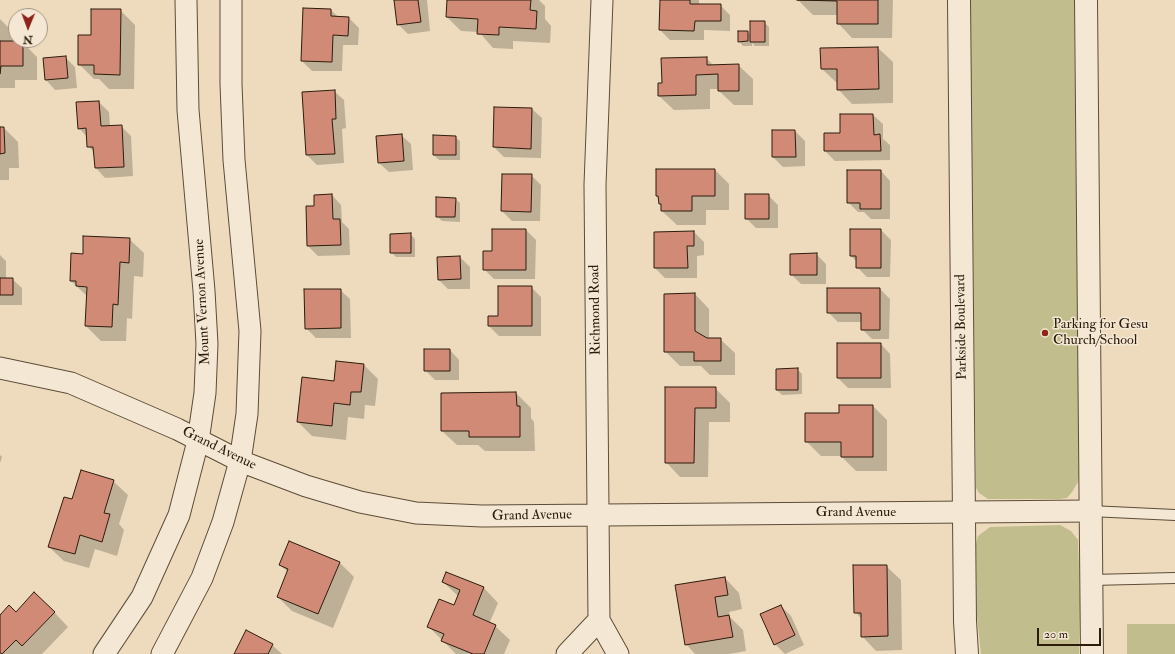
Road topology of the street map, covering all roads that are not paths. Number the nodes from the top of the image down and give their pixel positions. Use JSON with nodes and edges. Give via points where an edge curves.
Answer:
{"nodes":[{"id":1,"x":186,"y":0,"type":"edge"},
{"id":2,"x":231,"y":0,"type":"edge"},
{"id":3,"x":602,"y":0,"type":"edge"},
{"id":4,"x":959,"y":0,"type":"edge"},
{"id":5,"x":1086,"y":0,"type":"edge"},
{"id":6,"x":0,"y":368,"type":"edge"},
{"id":7,"x":198,"y":441,"type":"junction"},
{"id":8,"x":240,"y":461,"type":"junction"},
{"id":9,"x":1090,"y":511,"type":"junction"},
{"id":10,"x":964,"y":513,"type":"junction"},
{"id":11,"x":1175,"y":514,"type":"edge"},
{"id":12,"x":599,"y":515,"type":"junction"},
{"id":13,"x":1175,"y":578,"type":"edge"},
{"id":14,"x":1091,"y":580,"type":"junction"},
{"id":15,"x":599,"y":620,"type":"junction"},
{"id":16,"x":104,"y":654,"type":"edge"},
{"id":17,"x":162,"y":654,"type":"edge"},
{"id":18,"x":567,"y":654,"type":"edge"},
{"id":19,"x":618,"y":654,"type":"edge"},
{"id":20,"x":967,"y":654,"type":"edge"},
{"id":21,"x":1092,"y":654,"type":"edge"}],
"edges":[{"from":1,"to":7,"type":"street","name":"Mount Vernon Avenue","via":[[188,110],[207,344],[205,393]]},
{"from":2,"to":8,"type":"street","via":[[234,160],[250,331],[247,414]]},
{"from":3,"to":12,"type":"street","name":"Richmond Road","via":[[595,185]]},
{"from":4,"to":10,"type":"street","name":"Parkside Boulevard"},
{"from":5,"to":9,"type":"street"},
{"from":6,"to":7,"type":"street","name":"Grand Avenue","via":[[71,384],[177,429]]},
{"from":7,"to":8,"type":"street","name":"Grand Avenue"},
{"from":7,"to":16,"type":"street","name":"Mount Vernon Avenue","via":[[178,515],[161,558],[142,597]]},
{"from":8,"to":12,"type":"street","name":"Grand Avenue","via":[[306,486],[360,502],[416,513],[482,516]]},
{"from":8,"to":17,"type":"street","via":[[223,522],[202,578]]},
{"from":9,"to":10,"type":"street","name":"Grand Avenue"},
{"from":9,"to":11,"type":"lane"},
{"from":9,"to":14,"type":"street"},
{"from":10,"to":12,"type":"street","name":"Grand Avenue"},
{"from":10,"to":20,"type":"street","name":"Parkside Boulevard"},
{"from":12,"to":15,"type":"street","name":"Richmond Road"},
{"from":13,"to":14,"type":"lane"},
{"from":14,"to":21,"type":"street"},
{"from":15,"to":18,"type":"street"},
{"from":15,"to":19,"type":"street","name":"Richmond Road"}]}
